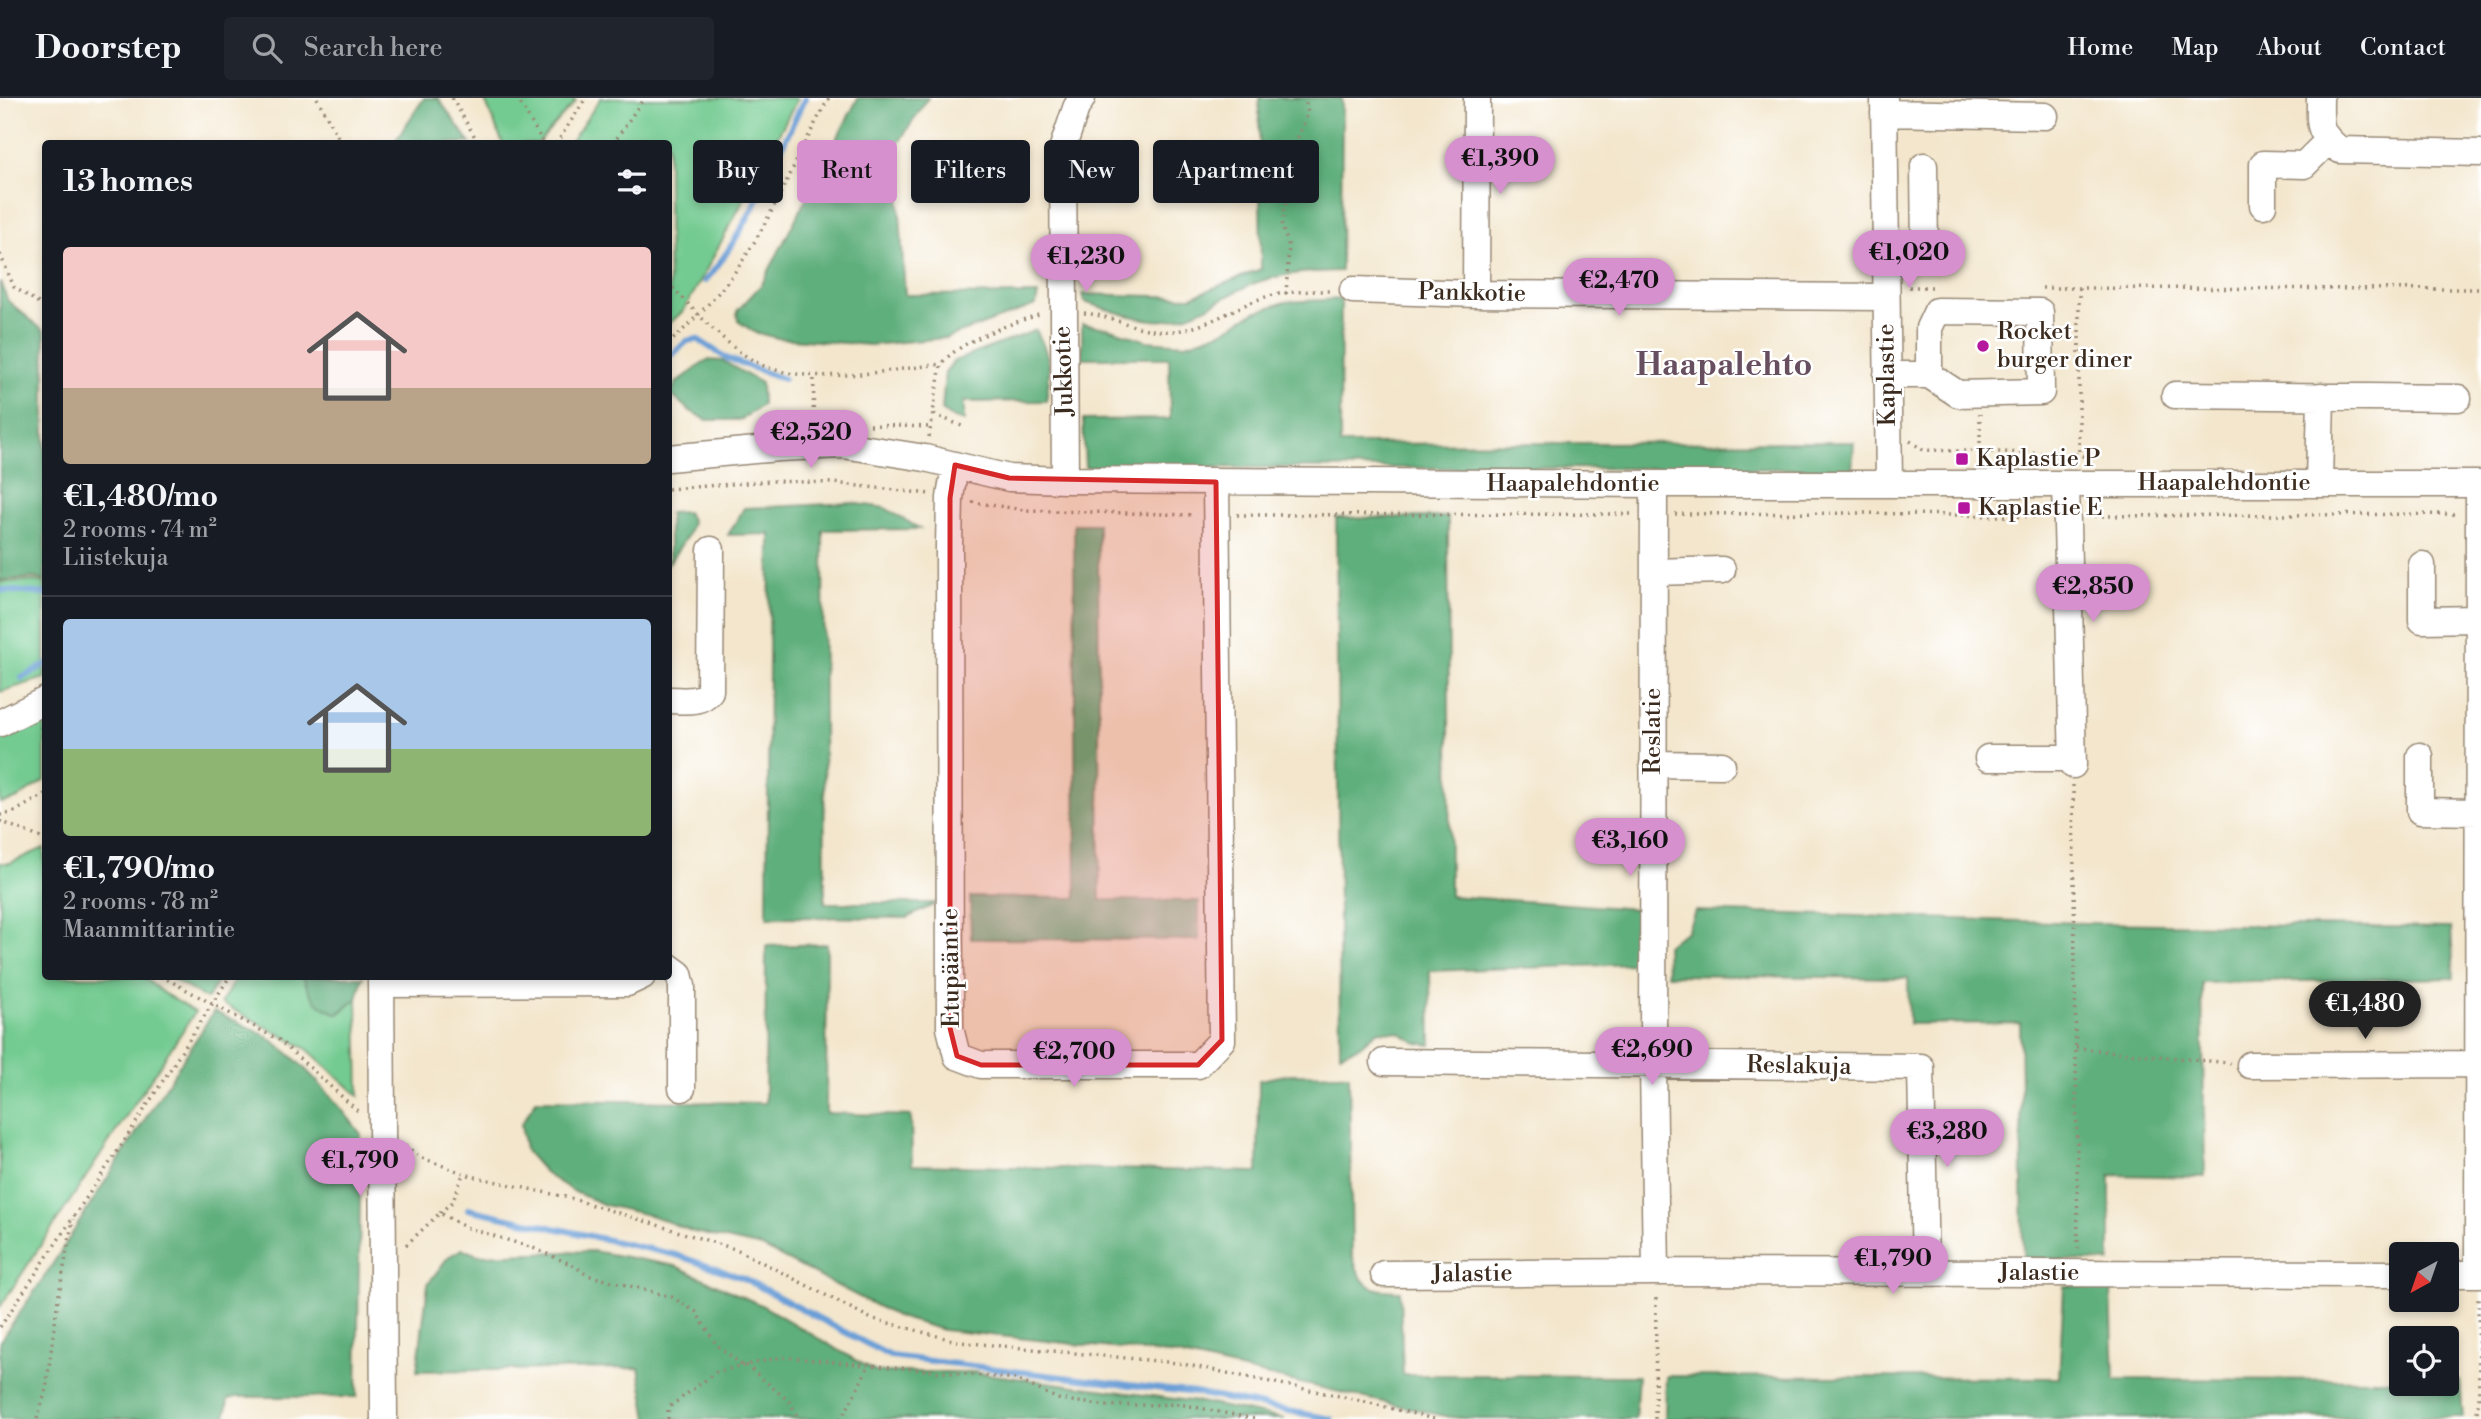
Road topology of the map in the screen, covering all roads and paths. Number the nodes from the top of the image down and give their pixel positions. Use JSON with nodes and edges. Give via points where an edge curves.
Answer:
{"nodes":[{"id":1,"x":317,"y":98,"type":"edge"},
{"id":2,"x":452,"y":98,"type":"edge"},
{"id":3,"x":517,"y":98,"type":"edge"},
{"id":4,"x":586,"y":98,"type":"edge"},
{"id":5,"x":644,"y":98,"type":"edge"},
{"id":6,"x":829,"y":98,"type":"edge"},
{"id":7,"x":1082,"y":98,"type":"edge"},
{"id":8,"x":1305,"y":98,"type":"edge"},
{"id":9,"x":1477,"y":98,"type":"edge"},
{"id":10,"x":2320,"y":98,"type":"edge"},
{"id":11,"x":1884,"y":106,"type":"edge"},
{"id":12,"x":2045,"y":116,"type":"dead end"},
{"id":13,"x":338,"y":140,"type":"edge"},
{"id":14,"x":477,"y":140,"type":"edge"},
{"id":15,"x":542,"y":140,"type":"edge"},
{"id":16,"x":558,"y":140,"type":"edge"},
{"id":17,"x":616,"y":140,"type":"edge"},
{"id":18,"x":2328,"y":141,"type":"junction"},
{"id":19,"x":2481,"y":153,"type":"edge"},
{"id":20,"x":1924,"y":166,"type":"dead end"},
{"id":21,"x":2263,"y":205,"type":"dead end"},
{"id":22,"x":1925,"y":212,"type":"junction"},
{"id":23,"x":1885,"y":213,"type":"junction"},
{"id":24,"x":1925,"y":252,"type":"dead end"},
{"id":25,"x":0,"y":254,"type":"edge"},
{"id":26,"x":672,"y":287,"type":"edge"},
{"id":27,"x":1941,"y":287,"type":"dead end"},
{"id":28,"x":2039,"y":288,"type":"dead end"},
{"id":29,"x":2079,"y":288,"type":"junction"},
{"id":30,"x":2481,"y":289,"type":"edge"},
{"id":31,"x":1353,"y":290,"type":"joint"},
{"id":32,"x":1886,"y":292,"type":"junction"},
{"id":33,"x":1286,"y":294,"type":"junction"},
{"id":34,"x":1476,"y":294,"type":"junction"},
{"id":35,"x":42,"y":305,"type":"edge"},
{"id":36,"x":1062,"y":312,"type":"junction"},
{"id":37,"x":700,"y":314,"type":"junction"},
{"id":38,"x":672,"y":340,"type":"edge"},
{"id":39,"x":941,"y":364,"type":"junction"},
{"id":40,"x":1886,"y":375,"type":"junction"},
{"id":41,"x":1929,"y":375,"type":"junction"},
{"id":42,"x":814,"y":376,"type":"junction"},
{"id":43,"x":2175,"y":395,"type":"dead end"},
{"id":44,"x":2321,"y":396,"type":"junction"},
{"id":45,"x":2458,"y":398,"type":"dead end"},
{"id":46,"x":934,"y":414,"type":"junction"},
{"id":47,"x":823,"y":423,"type":"dead end"},
{"id":48,"x":863,"y":424,"type":"dead end"},
{"id":49,"x":931,"y":427,"type":"junction"},
{"id":50,"x":964,"y":427,"type":"dead end"},
{"id":51,"x":1887,"y":435,"type":"junction"},
{"id":52,"x":672,"y":458,"type":"edge"},
{"id":53,"x":925,"y":458,"type":"junction"},
{"id":54,"x":955,"y":465,"type":"junction"},
{"id":55,"x":1065,"y":480,"type":"junction"},
{"id":56,"x":1216,"y":482,"type":"junction"},
{"id":57,"x":1862,"y":482,"type":"junction"},
{"id":58,"x":1889,"y":483,"type":"junction"},
{"id":59,"x":2319,"y":483,"type":"junction"},
{"id":60,"x":1654,"y":484,"type":"junction"},
{"id":61,"x":2066,"y":484,"type":"junction"},
{"id":62,"x":2480,"y":484,"type":"edge"},
{"id":63,"x":672,"y":489,"type":"edge"},
{"id":64,"x":917,"y":492,"type":"junction"},
{"id":65,"x":950,"y":498,"type":"junction"},
{"id":66,"x":1862,"y":513,"type":"junction"},
{"id":67,"x":2479,"y":513,"type":"junction"},
{"id":68,"x":1653,"y":514,"type":"junction"},
{"id":69,"x":1214,"y":515,"type":"junction"},
{"id":70,"x":2066,"y":516,"type":"junction"},
{"id":71,"x":710,"y":550,"type":"dead end"},
{"id":72,"x":2422,"y":565,"type":"dead end"},
{"id":73,"x":1722,"y":570,"type":"dead end"},
{"id":74,"x":1654,"y":572,"type":"junction"},
{"id":75,"x":2478,"y":619,"type":"junction"},
{"id":76,"x":672,"y":700,"type":"edge"},
{"id":77,"x":0,"y":702,"type":"edge"},
{"id":78,"x":40,"y":703,"type":"edge"},
{"id":79,"x":0,"y":723,"type":"edge"},
{"id":80,"x":2420,"y":756,"type":"dead end"},
{"id":81,"x":1989,"y":758,"type":"dead end"},
{"id":82,"x":2072,"y":762,"type":"junction"},
{"id":83,"x":1653,"y":764,"type":"junction"},
{"id":84,"x":1722,"y":765,"type":"dead end"},
{"id":85,"x":42,"y":797,"type":"edge"},
{"id":86,"x":2478,"y":812,"type":"junction"},
{"id":87,"x":0,"y":818,"type":"edge"},
{"id":88,"x":42,"y":840,"type":"edge"},
{"id":89,"x":672,"y":970,"type":"edge"},
{"id":90,"x":168,"y":980,"type":"edge"},
{"id":91,"x":228,"y":980,"type":"edge"},
{"id":92,"x":381,"y":980,"type":"edge"},
{"id":93,"x":634,"y":980,"type":"edge"},
{"id":94,"x":212,"y":1006,"type":"junction"},
{"id":95,"x":2076,"y":1048,"type":"junction"},
{"id":96,"x":1384,"y":1062,"type":"dead end"},
{"id":97,"x":1653,"y":1064,"type":"junction"},
{"id":98,"x":2480,"y":1064,"type":"edge"},
{"id":99,"x":2249,"y":1065,"type":"joint"},
{"id":100,"x":682,"y":1088,"type":"dead end"},
{"id":101,"x":384,"y":1135,"type":"junction"},
{"id":102,"x":463,"y":1174,"type":"junction"},
{"id":103,"x":440,"y":1213,"type":"junction"},
{"id":104,"x":74,"y":1217,"type":"junction"},
{"id":105,"x":406,"y":1245,"type":"dead end"},
{"id":106,"x":1656,"y":1272,"type":"junction"},
{"id":107,"x":1925,"y":1272,"type":"junction"},
{"id":108,"x":2078,"y":1273,"type":"junction"},
{"id":109,"x":2389,"y":1273,"type":"edge"},
{"id":110,"x":1384,"y":1274,"type":"dead end"},
{"id":111,"x":2459,"y":1274,"type":"edge"},
{"id":112,"x":2479,"y":1274,"type":"edge"},
{"id":113,"x":0,"y":1327,"type":"edge"},
{"id":114,"x":745,"y":1366,"type":"junction"},
{"id":115,"x":869,"y":1367,"type":"dead end"},
{"id":116,"x":2479,"y":1414,"type":"edge"},
{"id":117,"x":37,"y":1419,"type":"edge"},
{"id":118,"x":384,"y":1419,"type":"edge"},
{"id":119,"x":668,"y":1419,"type":"edge"},
{"id":120,"x":799,"y":1419,"type":"edge"},
{"id":121,"x":840,"y":1419,"type":"edge"},
{"id":122,"x":1255,"y":1419,"type":"edge"},
{"id":123,"x":1434,"y":1419,"type":"edge"},
{"id":124,"x":1655,"y":1419,"type":"edge"},
{"id":125,"x":2476,"y":1419,"type":"edge"}],
"edges":[{"from":1,"to":13,"type":"path"},
{"from":2,"to":14,"type":"path"},
{"from":3,"to":15,"type":"path"},
{"from":4,"to":16,"type":"path"},
{"from":5,"to":17,"type":"path"},
{"from":6,"to":37,"type":"path","via":[[752,244]]},
{"from":7,"to":36,"type":"street","name":"Jukkotie","via":[[1063,147]]},
{"from":8,"to":33,"type":"path","via":[[1308,113],[1292,151],[1294,187],[1282,226],[1289,247]]},
{"from":9,"to":34,"type":"street"},
{"from":10,"to":18,"type":"street","via":[[2319,129]]},
{"from":11,"to":12,"type":"street"},
{"from":11,"to":23,"type":"street","name":"Kaplastie"},
{"from":18,"to":19,"type":"street","via":[[2340,150]]},
{"from":18,"to":21,"type":"street","via":[[2304,165],[2263,164]]},
{"from":20,"to":22,"type":"street"},
{"from":22,"to":23,"type":"street"},
{"from":22,"to":24,"type":"street"},
{"from":23,"to":32,"type":"street","name":"Kaplastie"},
{"from":25,"to":35,"type":"path","via":[[14,287]]},
{"from":26,"to":37,"type":"path"},
{"from":27,"to":32,"type":"path"},
{"from":28,"to":29,"type":"path"},
{"from":29,"to":30,"type":"path"},
{"from":29,"to":51,"type":"path","via":[[2079,454],[1923,450],[1905,437]]},
{"from":31,"to":33,"type":"path"},
{"from":31,"to":34,"type":"street","name":"Pankkotie"},
{"from":32,"to":34,"type":"street","name":"Pankkotie"},
{"from":32,"to":40,"type":"street","name":"Kaplastie"},
{"from":33,"to":36,"type":"path","via":[[1170,332],[1099,314]]},
{"from":36,"to":39,"type":"path","via":[[1028,318],[983,337]]},
{"from":36,"to":55,"type":"street","name":"Jukkotie"},
{"from":37,"to":38,"type":"path"},
{"from":37,"to":42,"type":"path","via":[[758,364]]},
{"from":39,"to":42,"type":"path"},
{"from":39,"to":46,"type":"path"},
{"from":40,"to":41,"type":"street"},
{"from":40,"to":51,"type":"street","name":"Kaplastie"},
{"from":41,"to":41,"type":"street","via":[[1958,394],[2041,392],[2040,312],[1937,311],[1929,328]]},
{"from":42,"to":47,"type":"path","via":[[812,423]]},
{"from":43,"to":44,"type":"street"},
{"from":44,"to":45,"type":"street"},
{"from":44,"to":59,"type":"street"},
{"from":46,"to":49,"type":"path"},
{"from":46,"to":50,"type":"path"},
{"from":48,"to":49,"type":"path"},
{"from":49,"to":53,"type":"path"},
{"from":51,"to":58,"type":"street","name":"Kaplastie"},
{"from":52,"to":53,"type":"street","name":"Haapalehdontie","via":[[843,444]]},
{"from":53,"to":54,"type":"street","name":"Haapalehdontie"},
{"from":53,"to":64,"type":"path"},
{"from":54,"to":55,"type":"street","name":"Haapalehdontie","via":[[1009,478]]},
{"from":54,"to":65,"type":"street","name":"Etupääntie"},
{"from":55,"to":56,"type":"street","name":"Haapalehdontie"},
{"from":56,"to":60,"type":"street","name":"Haapalehdontie"},
{"from":56,"to":69,"type":"street","name":"Etupääntie"},
{"from":57,"to":58,"type":"street","name":"Haapalehdontie"},
{"from":57,"to":60,"type":"street","name":"Haapalehdontie"},
{"from":57,"to":66,"type":"path"},
{"from":58,"to":61,"type":"street","name":"Haapalehdontie"},
{"from":59,"to":61,"type":"street","name":"Haapalehdontie"},
{"from":59,"to":62,"type":"street","name":"Haapalehdontie"},
{"from":60,"to":68,"type":"street","name":"Reslatie"},
{"from":61,"to":70,"type":"street"},
{"from":62,"to":67,"type":"street"},
{"from":63,"to":64,"type":"path","via":[[771,481]]},
{"from":64,"to":65,"type":"path"},
{"from":65,"to":69,"type":"path","via":[[1024,510]]},
{"from":65,"to":69,"type":"street","name":"Etupääntie","via":[[950,1028],[957,1056],[981,1065],[1198,1065],[1222,1040]]},
{"from":66,"to":68,"type":"path"},
{"from":66,"to":70,"type":"path"},
{"from":67,"to":70,"type":"path"},
{"from":67,"to":75,"type":"street"},
{"from":68,"to":69,"type":"path"},
{"from":68,"to":74,"type":"street","name":"Reslatie"},
{"from":70,"to":82,"type":"street"},
{"from":71,"to":76,"type":"street","via":[[710,691],[696,700]]},
{"from":72,"to":75,"type":"street","via":[[2422,620]]},
{"from":73,"to":74,"type":"street"},
{"from":74,"to":83,"type":"street","name":"Reslatie"},
{"from":75,"to":86,"type":"street"},
{"from":77,"to":78,"type":"street"},
{"from":78,"to":79,"type":"street"},
{"from":80,"to":86,"type":"street","via":[[2420,811]]},
{"from":81,"to":82,"type":"street"},
{"from":82,"to":95,"type":"path"},
{"from":83,"to":84,"type":"street"},
{"from":83,"to":97,"type":"street","name":"Reslatie"},
{"from":85,"to":87,"type":"path"},
{"from":86,"to":98,"type":"street"},
{"from":87,"to":88,"type":"path"},
{"from":89,"to":100,"type":"street","via":[[679,974],[682,986]]},
{"from":90,"to":94,"type":"path"},
{"from":91,"to":94,"type":"path"},
{"from":92,"to":93,"type":"street"},
{"from":92,"to":101,"type":"street"},
{"from":94,"to":101,"type":"path","via":[[279,1040]]},
{"from":94,"to":104,"type":"path"},
{"from":95,"to":99,"type":"path"},
{"from":95,"to":108,"type":"path"},
{"from":96,"to":97,"type":"street","name":"Reslakuja"},
{"from":97,"to":106,"type":"street","name":"Reslatie"},
{"from":97,"to":107,"type":"street","name":"Reslakuja","via":[[1921,1067]]},
{"from":98,"to":99,"type":"street"},
{"from":98,"to":112,"type":"street"},
{"from":101,"to":102,"type":"path","via":[[422,1158]]},
{"from":101,"to":118,"type":"street"},
{"from":102,"to":103,"type":"path","via":[[453,1201]]},
{"from":102,"to":123,"type":"path","via":[[570,1198],[738,1250],[870,1318],[960,1342],[1178,1363]]},
{"from":103,"to":105,"type":"path"},
{"from":103,"to":114,"type":"path","via":[[465,1227],[533,1248],[587,1275],[672,1297],[696,1312],[716,1344]]},
{"from":104,"to":113,"type":"path"},
{"from":104,"to":117,"type":"path","via":[[46,1390]]},
{"from":106,"to":107,"type":"street","name":"Jalastie"},
{"from":106,"to":110,"type":"street","name":"Jalastie"},
{"from":106,"to":124,"type":"path"},
{"from":107,"to":108,"type":"street","name":"Jalastie"},
{"from":108,"to":109,"type":"street","name":"Jalastie"},
{"from":111,"to":112,"type":"street"},
{"from":112,"to":116,"type":"path"},
{"from":114,"to":119,"type":"path","via":[[716,1372],[668,1408]]},
{"from":114,"to":120,"type":"path","via":[[790,1402]]},
{"from":114,"to":122,"type":"path","via":[[782,1357],[1016,1379],[1058,1399],[1108,1406],[1179,1404]]},
{"from":115,"to":121,"type":"path"},
{"from":116,"to":125,"type":"path"}]}
